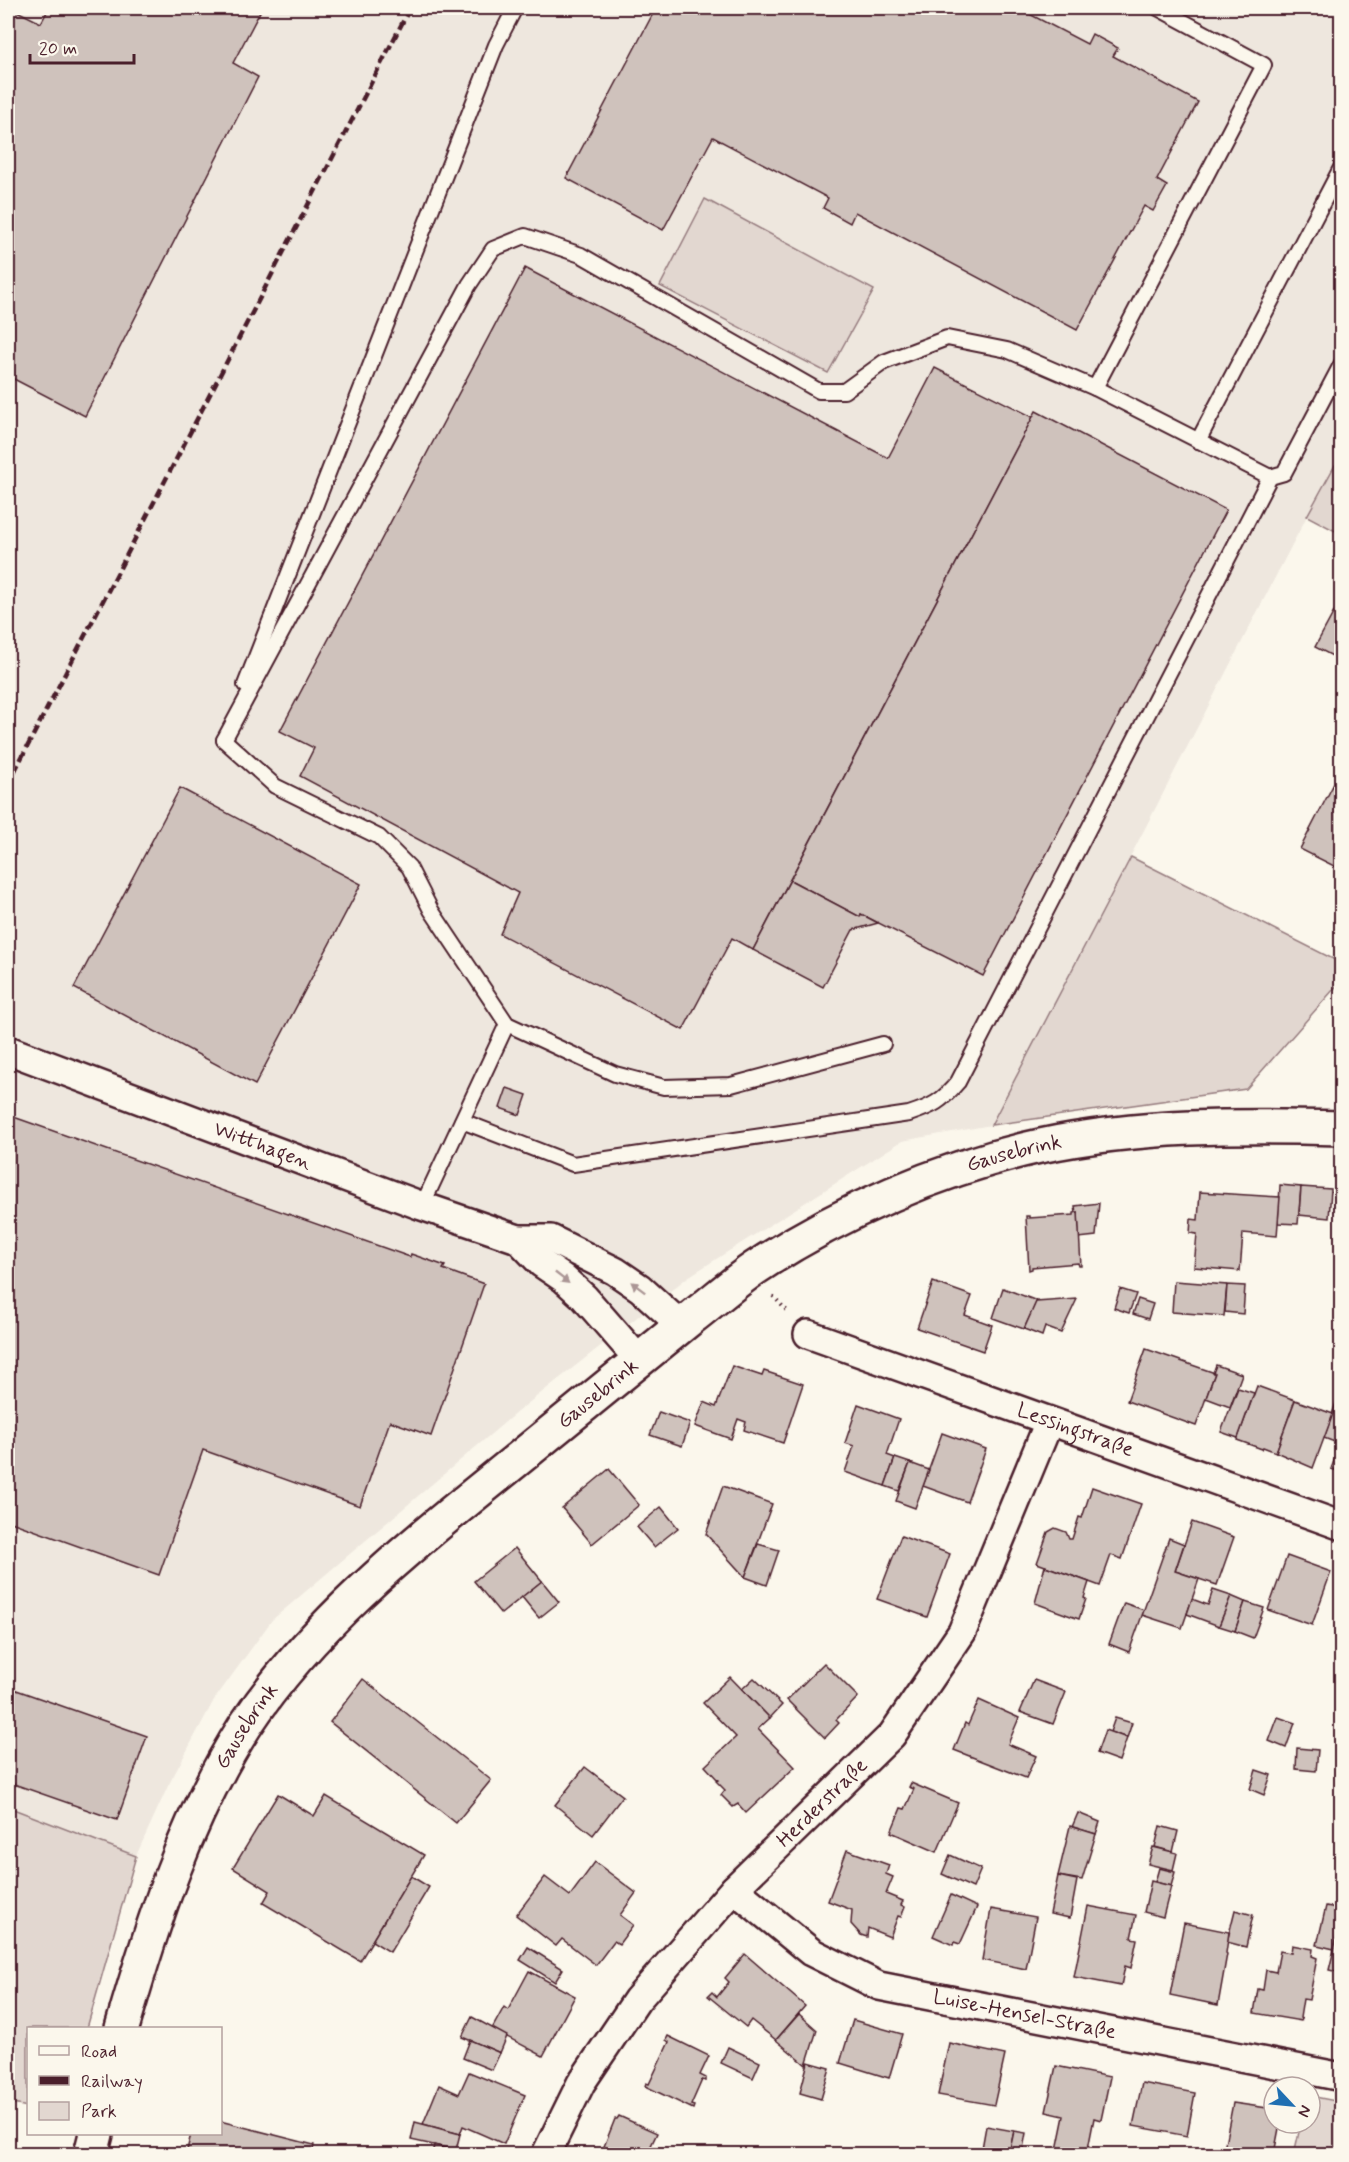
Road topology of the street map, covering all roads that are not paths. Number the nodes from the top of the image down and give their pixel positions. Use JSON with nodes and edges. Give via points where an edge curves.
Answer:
{"nodes":[{"id":1,"x":515,"y":8,"type":"edge"},
{"id":2,"x":1158,"y":8,"type":"edge"},
{"id":3,"x":1341,"y":166,"type":"edge"},
{"id":4,"x":1341,"y":363,"type":"edge"},
{"id":5,"x":1095,"y":388,"type":"junction"},
{"id":6,"x":1198,"y":441,"type":"junction"},
{"id":7,"x":1270,"y":477,"type":"junction"},
{"id":8,"x":224,"y":740,"type":"junction"},
{"id":9,"x":507,"y":1024,"type":"junction"},
{"id":10,"x":883,"y":1044,"type":"dead end"},
{"id":11,"x":8,"y":1050,"type":"edge"},
{"id":12,"x":462,"y":1121,"type":"junction"},
{"id":13,"x":1341,"y":1128,"type":"edge"},
{"id":14,"x":422,"y":1206,"type":"junction"},
{"id":15,"x":518,"y":1239,"type":"junction"},
{"id":16,"x":682,"y":1326,"type":"junction"},
{"id":17,"x":808,"y":1334,"type":"road end"},
{"id":18,"x":639,"y":1360,"type":"junction"},
{"id":19,"x":1049,"y":1422,"type":"junction"},
{"id":20,"x":1341,"y":1526,"type":"edge"},
{"id":21,"x":734,"y":1889,"type":"junction"},
{"id":22,"x":122,"y":2027,"type":"edge"},
{"id":23,"x":1341,"y":2077,"type":"edge"},
{"id":24,"x":96,"y":2135,"type":"edge"},
{"id":25,"x":92,"y":2154,"type":"edge"},
{"id":26,"x":546,"y":2154,"type":"edge"}],
"edges":[{"from":1,"to":8,"type":"lane","via":[[496,45]]},
{"from":2,"to":5,"type":"lane","via":[[1264,65]]},
{"from":3,"to":6,"type":"lane"},
{"from":4,"to":7,"type":"lane","via":[[1284,473]]},
{"from":5,"to":6,"type":"lane"},
{"from":5,"to":8,"type":"lane","via":[[1007,350],[946,338],[885,363],[844,390],[819,391],[581,255],[525,236],[514,240],[493,249],[469,285]]},
{"from":6,"to":7,"type":"lane"},
{"from":7,"to":12,"type":"lane","via":[[964,1072],[945,1098],[909,1114],[573,1164]]},
{"from":8,"to":9,"type":"lane","via":[[275,786],[379,837],[409,867],[431,910]]},
{"from":9,"to":10,"type":"lane","via":[[615,1074],[664,1087],[731,1085]]},
{"from":9,"to":12,"type":"lane"},
{"from":11,"to":14,"type":"street","name":"Witthagen"},
{"from":12,"to":14,"type":"lane"},
{"from":13,"to":16,"type":"main road","name":"Gausebrink","via":[[1183,1128],[1038,1146],[880,1199],[807,1235],[751,1271]]},
{"from":14,"to":15,"type":"street","name":"Witthagen"},
{"from":16,"to":15,"type":"street","name":"Witthagen","one_way":true,"via":[[640,1288],[606,1266],[551,1239]]},
{"from":15,"to":18,"type":"street","name":"Witthagen","one_way":true,"via":[[584,1297]]},
{"from":16,"to":18,"type":"main road","name":"Gausebrink"},
{"from":17,"to":19,"type":"street","name":"Lessingstraße"},
{"from":18,"to":22,"type":"main road","name":"Gausebrink","via":[[359,1593],[276,1684],[232,1749],[188,1836],[155,1922]]},
{"from":19,"to":20,"type":"street","name":"Lessingstraße"},
{"from":19,"to":21,"type":"street","name":"Herderstraße","via":[[962,1632],[892,1735]]},
{"from":21,"to":23,"type":"street","name":"Luise-Hensel-Straße","via":[[812,1952],[879,1986]]},
{"from":21,"to":26,"type":"street","name":"Herderstraße","via":[[637,2000],[581,2083]]},
{"from":24,"to":25,"type":"main road"}]}
